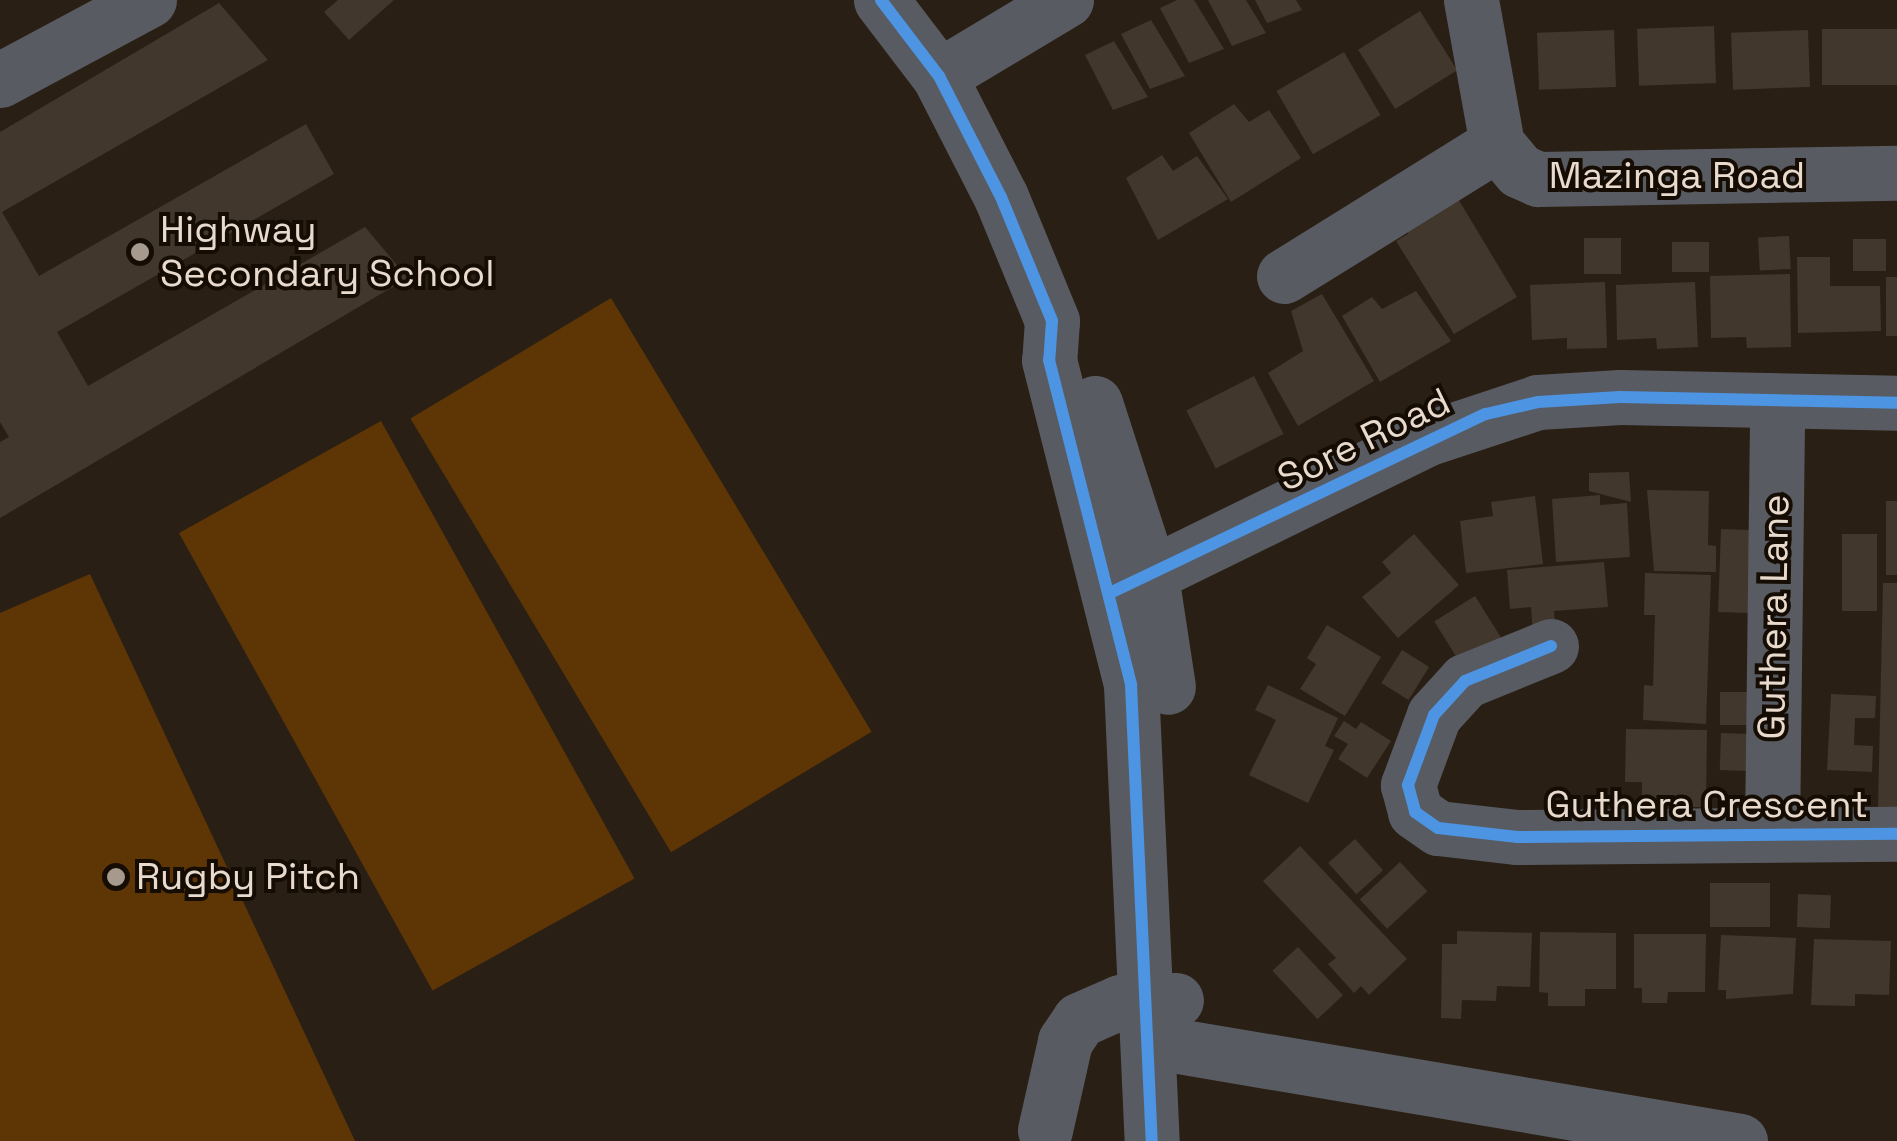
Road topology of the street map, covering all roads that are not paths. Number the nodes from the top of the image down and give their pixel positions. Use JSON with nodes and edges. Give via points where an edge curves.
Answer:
{"nodes":[{"id":1,"x":149,"y":0,"type":"edge"},
{"id":2,"x":881,"y":0,"type":"edge"},
{"id":3,"x":1066,"y":0,"type":"edge"},
{"id":4,"x":1471,"y":0,"type":"edge"},
{"id":5,"x":939,"y":76,"type":"junction"},
{"id":6,"x":0,"y":80,"type":"edge"},
{"id":7,"x":1498,"y":144,"type":"junction"},
{"id":8,"x":1897,"y":174,"type":"edge"},
{"id":9,"x":1284,"y":276,"type":"dead end"},
{"id":10,"x":1777,"y":403,"type":"junction"},
{"id":11,"x":1897,"y":403,"type":"edge"},
{"id":12,"x":1132,"y":584,"type":"junction"},
{"id":13,"x":1551,"y":646,"type":"dead end"},
{"id":14,"x":1772,"y":831,"type":"junction"},
{"id":15,"x":1897,"y":834,"type":"edge"},
{"id":16,"x":1168,"y":1015,"type":"junction"},
{"id":17,"x":1045,"y":1130,"type":"dead end"},
{"id":18,"x":1152,"y":1141,"type":"edge"},
{"id":19,"x":1190,"y":1141,"type":"edge"},
{"id":20,"x":1740,"y":1141,"type":"edge"}],
"edges":[{"from":1,"to":6,"type":"street"},
{"from":2,"to":5,"type":"street"},
{"from":3,"to":5,"type":"street"},
{"from":4,"to":7,"type":"street","name":"Mazinga Road"},
{"from":5,"to":12,"type":"street","via":[[1001,197],[1052,321],[1049,360]]},
{"from":7,"to":8,"type":"street","name":"Mazinga Road","via":[[1507,160],[1538,178]]},
{"from":7,"to":9,"type":"street"},
{"from":10,"to":11,"type":"street","name":"Sore Road"},
{"from":10,"to":12,"type":"street","name":"Sore Road","via":[[1620,397],[1538,402],[1486,414]]},
{"from":10,"to":14,"type":"street","name":"Guthera Lane"},
{"from":12,"to":16,"type":"street","via":[[1131,685]]},
{"from":13,"to":14,"type":"street","name":"Guthera Crescent","via":[[1465,681],[1434,716],[1408,786],[1415,812],[1438,828],[1516,837]]},
{"from":14,"to":15,"type":"street","name":"Guthera Crescent"},
{"from":16,"to":17,"type":"street","via":[[1106,1006],[1073,1028]]},
{"from":16,"to":18,"type":"street"},
{"from":16,"to":19,"type":"street"},
{"from":16,"to":20,"type":"street"}]}
